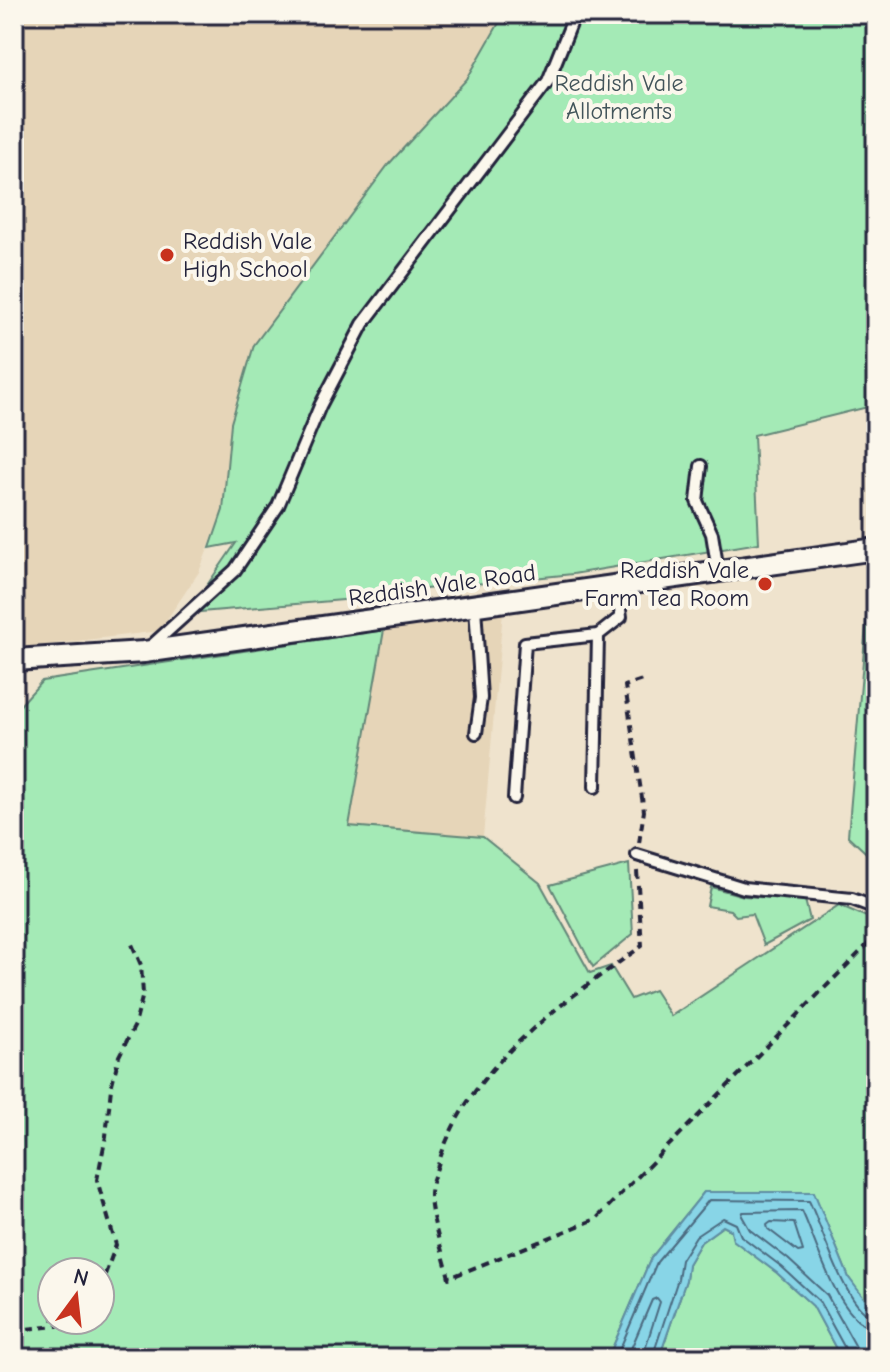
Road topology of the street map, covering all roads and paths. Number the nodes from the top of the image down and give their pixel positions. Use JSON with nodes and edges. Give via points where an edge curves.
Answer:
{"nodes":[{"id":1,"x":575,"y":14,"type":"edge"},
{"id":2,"x":701,"y":466,"type":"dead end"},
{"id":3,"x":876,"y":549,"type":"edge"},
{"id":4,"x":718,"y":571,"type":"junction"},
{"id":5,"x":617,"y":587,"type":"junction"},
{"id":6,"x":475,"y":607,"type":"junction"},
{"id":7,"x":598,"y":635,"type":"junction"},
{"id":8,"x":144,"y":652,"type":"junction"},
{"id":9,"x":14,"y":660,"type":"edge"},
{"id":10,"x":642,"y":680,"type":"dead end"},
{"id":11,"x":476,"y":733,"type":"dead end"},
{"id":12,"x":595,"y":787,"type":"dead end"},
{"id":13,"x":514,"y":798,"type":"dead end"},
{"id":14,"x":637,"y":855,"type":"junction"},
{"id":15,"x":876,"y":908,"type":"edge"},
{"id":16,"x":876,"y":936,"type":"edge"},
{"id":17,"x":131,"y":942,"type":"dead end"},
{"id":18,"x":112,"y":1256,"type":"edge"},
{"id":19,"x":36,"y":1328,"type":"edge"},
{"id":20,"x":14,"y":1330,"type":"edge"}],
"edges":[{"from":1,"to":8,"type":"lane","via":[[548,81],[363,324],[320,406],[278,506],[235,570]]},
{"from":2,"to":4,"type":"lane","via":[[697,501],[712,534]]},
{"from":3,"to":4,"type":"street","name":"Reddish Vale Road"},
{"from":4,"to":5,"type":"street","name":"Reddish Vale Road"},
{"from":5,"to":6,"type":"street","name":"Reddish Vale Road"},
{"from":5,"to":7,"type":"lane","via":[[621,617]]},
{"from":6,"to":8,"type":"street","name":"Reddish Vale Road"},
{"from":6,"to":11,"type":"lane","via":[[481,698]]},
{"from":7,"to":12,"type":"lane"},
{"from":7,"to":13,"type":"lane","via":[[525,643]]},
{"from":8,"to":9,"type":"street","name":"Reddish Vale Road"},
{"from":10,"to":14,"type":"path","via":[[625,686],[644,811]]},
{"from":14,"to":15,"type":"lane","via":[[744,888],[852,899]]},
{"from":14,"to":16,"type":"path","via":[[642,946],[552,1011],[483,1079],[444,1145],[429,1193],[449,1278],[596,1219]]},
{"from":17,"to":18,"type":"path","via":[[141,965],[143,994],[111,1088],[97,1180],[116,1245]]},
{"from":19,"to":20,"type":"path"}]}
